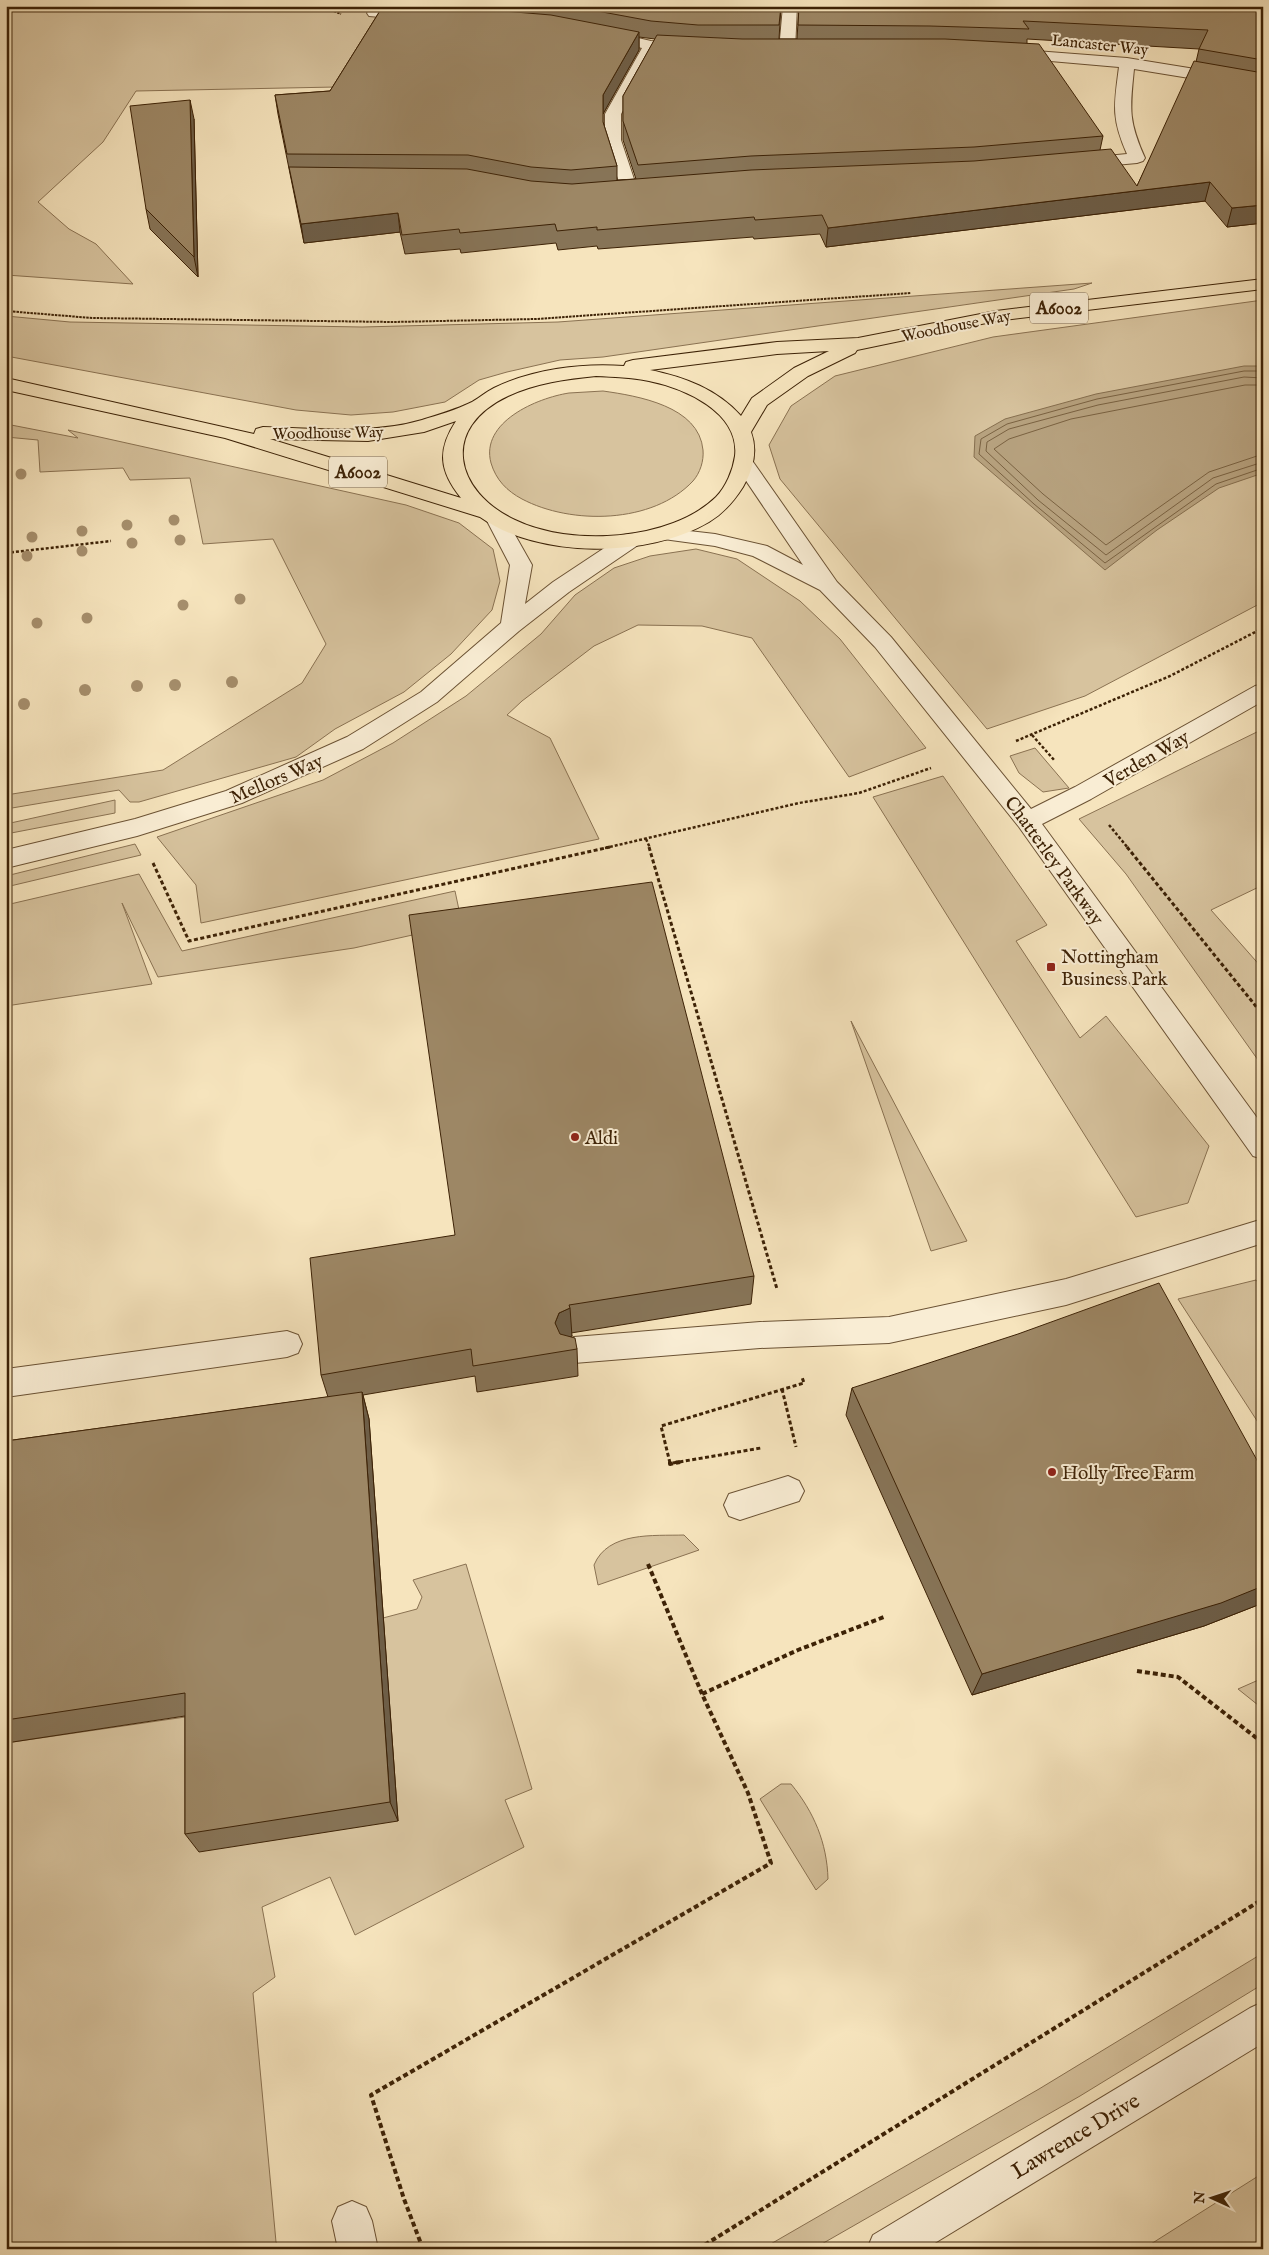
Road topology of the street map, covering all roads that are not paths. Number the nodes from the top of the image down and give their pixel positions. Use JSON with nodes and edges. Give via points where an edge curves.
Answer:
{"nodes":[{"id":1,"x":790,"y":6,"type":"edge"},
{"id":2,"x":374,"y":13,"type":"dead end"},
{"id":3,"x":425,"y":20,"type":"edge"},
{"id":4,"x":589,"y":33,"type":"edge"},
{"id":5,"x":651,"y":46,"type":"junction"},
{"id":6,"x":706,"y":50,"type":"edge"},
{"id":7,"x":769,"y":50,"type":"edge"},
{"id":8,"x":990,"y":54,"type":"edge"},
{"id":9,"x":1127,"y":63,"type":"junction"},
{"id":10,"x":1263,"y":85,"type":"edge"},
{"id":11,"x":1069,"y":164,"type":"edge"},
{"id":12,"x":648,"y":189,"type":"edge"},
{"id":13,"x":630,"y":191,"type":"junction"},
{"id":14,"x":611,"y":192,"type":"edge"},
{"id":15,"x":1263,"y":284,"type":"edge"},
{"id":16,"x":858,"y":344,"type":"junction"},
{"id":17,"x":596,"y":370,"type":"junction"},
{"id":18,"x":6,"y":384,"type":"edge"},
{"id":19,"x":482,"y":404,"type":"junction"},
{"id":20,"x":742,"y":432,"type":"junction"},
{"id":21,"x":230,"y":433,"type":"junction"},
{"id":22,"x":744,"y":463,"type":"junction"},
{"id":23,"x":490,"y":516,"type":"junction"},
{"id":24,"x":663,"y":534,"type":"junction"},
{"id":25,"x":631,"y":540,"type":"junction"},
{"id":26,"x":829,"y":587,"type":"junction"},
{"id":27,"x":511,"y":626,"type":"junction"},
{"id":28,"x":1263,"y":691,"type":"edge"},
{"id":29,"x":1027,"y":821,"type":"junction"},
{"id":30,"x":6,"y":859,"type":"edge"},
{"id":31,"x":1258,"y":1134,"type":"edge"},
{"id":32,"x":1263,"y":1231,"type":"edge"},
{"id":33,"x":287,"y":1344,"type":"dead end"},
{"id":34,"x":574,"y":1350,"type":"edge"},
{"id":35,"x":6,"y":1383,"type":"edge"},
{"id":36,"x":788,"y":1491,"type":"dead end"},
{"id":37,"x":740,"y":1504,"type":"dead end"},
{"id":38,"x":1263,"y":2021,"type":"edge"},
{"id":39,"x":887,"y":2249,"type":"edge"}],
"edges":[{"from":1,"to":7,"type":"street","via":[[792,50]]},
{"from":2,"to":3,"type":"street"},
{"from":4,"to":5,"type":"street"},
{"from":5,"to":6,"type":"street"},
{"from":5,"to":13,"type":"street","via":[[613,114],[613,140]]},
{"from":8,"to":9,"type":"street","name":"Lancaster Way"},
{"from":9,"to":10,"type":"street","name":"Lancaster Way"},
{"from":9,"to":11,"type":"street","via":[[1122,107],[1126,131],[1138,158]]},
{"from":12,"to":13,"type":"street"},
{"from":13,"to":14,"type":"street"},
{"from":15,"to":16,"type":"main road","name":"Woodhouse Way","number":"A6002","via":[[996,316]]},
{"from":16,"to":17,"type":"main road","name":"Woodhouse Way","number":"A6002","via":[[777,348]]},
{"from":16,"to":20,"type":"main road","name":"Woodhouse Way","number":"A6002","via":[[801,372],[758,402]]},
{"from":17,"to":19,"type":"main road","number":"A6002","via":[[524,383]]},
{"from":17,"to":20,"type":"main road","number":"A6002","via":[[638,373],[676,383],[707,397],[725,410]]},
{"from":18,"to":21,"type":"main road","name":"Woodhouse Way","number":"A6002"},
{"from":19,"to":21,"type":"main road","name":"Woodhouse Way","number":"A6002","via":[[424,426],[368,435]]},
{"from":19,"to":23,"type":"main road","number":"A6002","via":[[462,424],[454,441],[452,457],[458,483]]},
{"from":20,"to":22,"type":"main road","number":"A6002","via":[[746,448]]},
{"from":21,"to":23,"type":"main road","name":"Woodhouse Way","number":"A6002"},
{"from":22,"to":24,"type":"main road","number":"A6002","via":[[734,490],[718,507],[698,520]]},
{"from":22,"to":26,"type":"street"},
{"from":23,"to":25,"type":"main road","number":"A6002","via":[[526,532],[564,541]]},
{"from":23,"to":27,"type":"street","via":[[521,565]]},
{"from":24,"to":25,"type":"main road","number":"A6002"},
{"from":24,"to":26,"type":"street","via":[[715,540],[760,551]]},
{"from":25,"to":27,"type":"street","name":"Mellors Way","via":[[561,587]]},
{"from":26,"to":29,"type":"street","name":"Chatterley Parkway","via":[[883,642]]},
{"from":27,"to":30,"type":"street","name":"Mellors Way","via":[[429,697],[355,743],[234,797],[137,827]]},
{"from":28,"to":29,"type":"street","name":"Verden Way"},
{"from":29,"to":31,"type":"street","name":"Chatterley Parkway"},
{"from":32,"to":34,"type":"street","via":[[1066,1292],[899,1328]]},
{"from":33,"to":35,"type":"street"},
{"from":36,"to":37,"type":"street"},
{"from":38,"to":39,"type":"street","name":"Lawrence Drive"}]}
